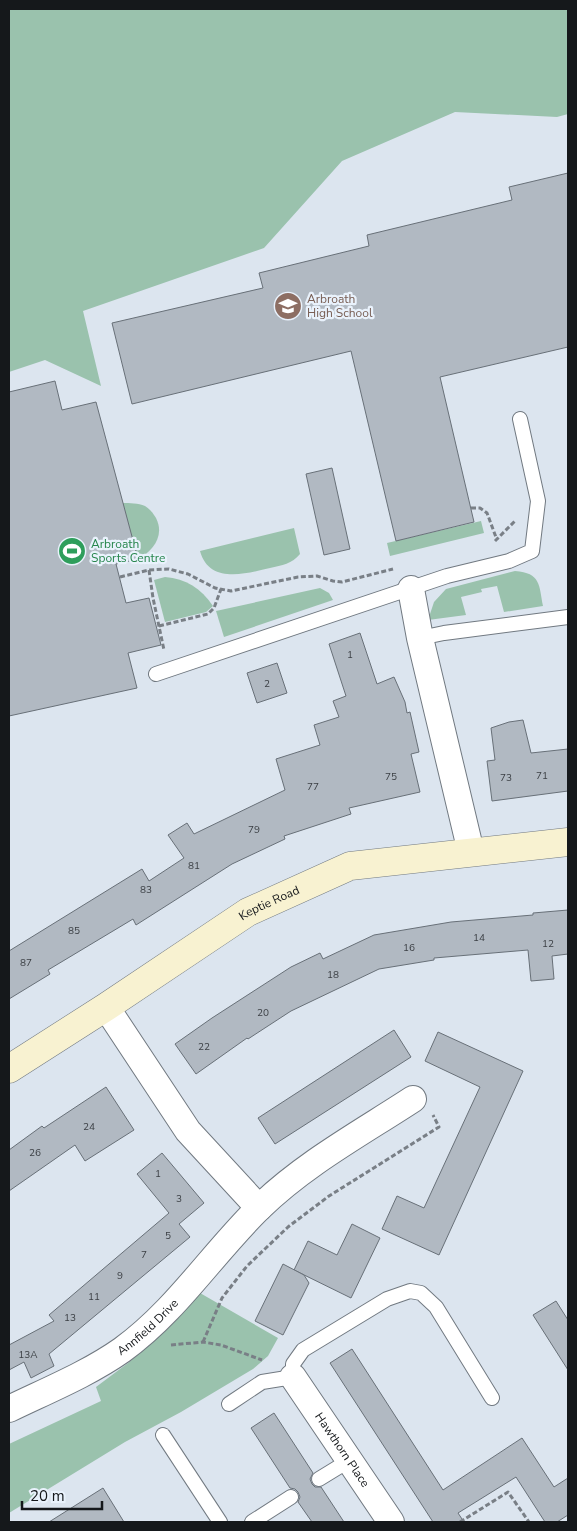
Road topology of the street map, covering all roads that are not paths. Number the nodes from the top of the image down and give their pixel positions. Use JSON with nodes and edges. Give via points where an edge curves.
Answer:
{"nodes":[{"id":1,"x":520,"y":419,"type":"dead end"},
{"id":2,"x":411,"y":588,"type":"junction"},
{"id":3,"x":568,"y":617,"type":"edge"},
{"id":4,"x":420,"y":638,"type":"junction"},
{"id":5,"x":162,"y":672,"type":"road end"},
{"id":6,"x":568,"y":842,"type":"edge"},
{"id":7,"x":471,"y":852,"type":"junction"},
{"id":8,"x":106,"y":1007,"type":"junction"},
{"id":9,"x":9,"y":1068,"type":"edge"},
{"id":10,"x":413,"y":1099,"type":"road end"},
{"id":11,"x":259,"y":1208,"type":"junction"},
{"id":12,"x":293,"y":1377,"type":"junction"},
{"id":13,"x":492,"y":1398,"type":"dead end"},
{"id":14,"x":229,"y":1404,"type":"dead end"},
{"id":15,"x":9,"y":1410,"type":"edge"},
{"id":16,"x":163,"y":1435,"type":"dead end"},
{"id":17,"x":350,"y":1460,"type":"junction"},
{"id":18,"x":318,"y":1479,"type":"dead end"},
{"id":19,"x":291,"y":1497,"type":"dead end"},
{"id":20,"x":220,"y":1522,"type":"edge"},
{"id":21,"x":252,"y":1522,"type":"edge"},
{"id":22,"x":391,"y":1522,"type":"edge"}],
"edges":[{"from":1,"to":2,"type":"lane","via":[[538,501],[532,551],[509,561]]},
{"from":2,"to":4,"type":"street"},
{"from":2,"to":5,"type":"lane"},
{"from":3,"to":4,"type":"lane"},
{"from":4,"to":7,"type":"street"},
{"from":6,"to":7,"type":"main road","name":"Keptie Road"},
{"from":7,"to":8,"type":"main road","name":"Keptie Road","via":[[350,866],[248,912]]},
{"from":8,"to":9,"type":"main road","name":"Keptie Road"},
{"from":8,"to":11,"type":"street","via":[[188,1131]]},
{"from":10,"to":11,"type":"street","name":"Annfield Drive","via":[[314,1163]]},
{"from":11,"to":15,"type":"street","name":"Annfield Drive","via":[[177,1299],[122,1350]]},
{"from":12,"to":13,"type":"lane","via":[[293,1364],[303,1350],[387,1299],[410,1291],[421,1293],[436,1307]]},
{"from":12,"to":14,"type":"lane","via":[[262,1382]]},
{"from":12,"to":17,"type":"street","name":"Hawthorn Place"},
{"from":16,"to":20,"type":"lane"},
{"from":17,"to":18,"type":"lane"},
{"from":17,"to":22,"type":"street","name":"Hawthorn Place"},
{"from":19,"to":21,"type":"lane"}]}
